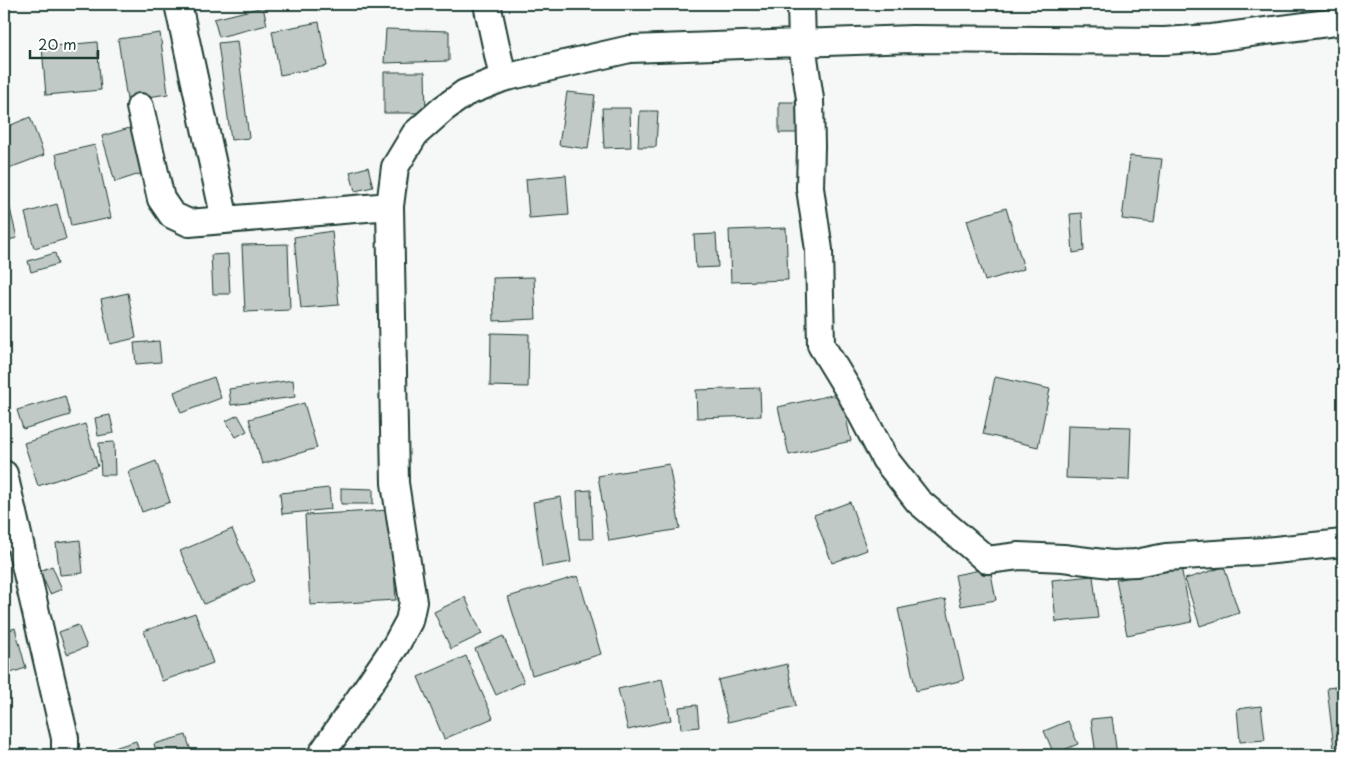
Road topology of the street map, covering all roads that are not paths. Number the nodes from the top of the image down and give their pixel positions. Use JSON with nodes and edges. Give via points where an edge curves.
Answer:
{"nodes":[{"id":1,"x":178,"y":4,"type":"edge"},
{"id":2,"x":487,"y":4,"type":"edge"},
{"id":3,"x":801,"y":4,"type":"edge"},
{"id":4,"x":1343,"y":21,"type":"edge"},
{"id":5,"x":802,"y":44,"type":"junction"},
{"id":6,"x":503,"y":78,"type":"junction"},
{"id":7,"x":140,"y":107,"type":"dead end"},
{"id":8,"x":390,"y":206,"type":"junction"},
{"id":9,"x":225,"y":220,"type":"junction"},
{"id":10,"x":4,"y":474,"type":"edge"},
{"id":11,"x":1343,"y":543,"type":"edge"},
{"id":12,"x":65,"y":755,"type":"edge"},
{"id":13,"x":321,"y":755,"type":"edge"}],
"edges":[{"from":1,"to":9,"type":"street"},
{"from":2,"to":6,"type":"street"},
{"from":3,"to":5,"type":"street"},
{"from":4,"to":5,"type":"street","via":[[1164,41],[912,39]]},
{"from":5,"to":6,"type":"street","via":[[630,49]]},
{"from":5,"to":11,"type":"street","via":[[810,99],[810,188],[819,250],[821,345],[886,459],[918,501],[987,560],[1019,556],[1136,563]]},
{"from":6,"to":8,"type":"street","via":[[465,93],[415,134],[395,167]]},
{"from":7,"to":9,"type":"street","via":[[161,199],[172,215],[189,223]]},
{"from":8,"to":9,"type":"street"},
{"from":8,"to":13,"type":"street","via":[[395,483],[413,602],[409,621],[396,645]]},
{"from":10,"to":12,"type":"street","via":[[65,738]]}]}
